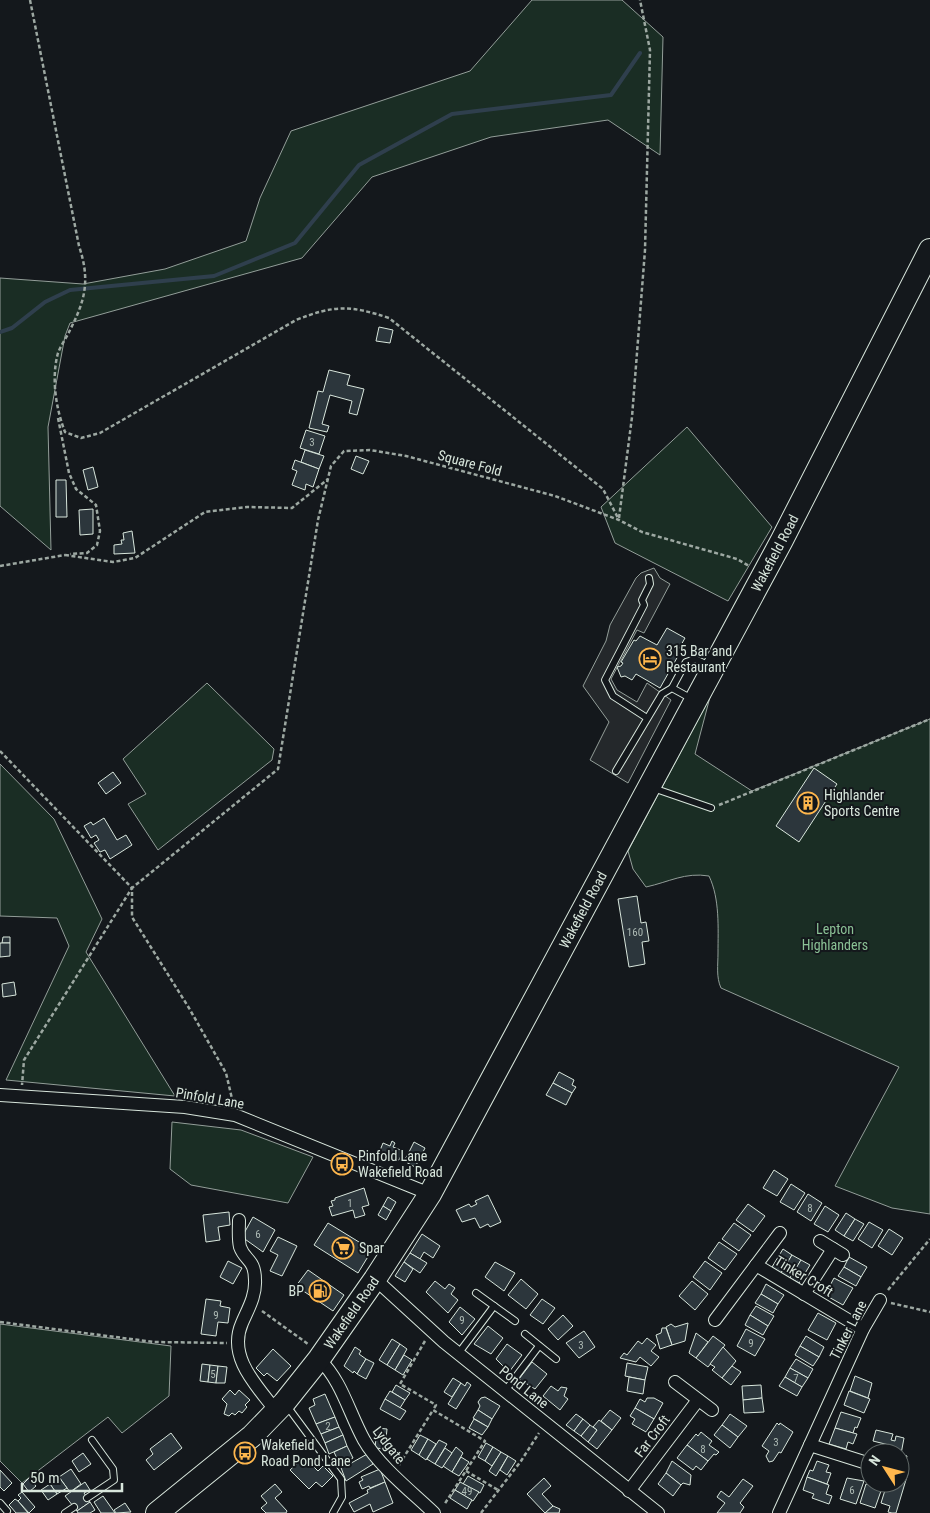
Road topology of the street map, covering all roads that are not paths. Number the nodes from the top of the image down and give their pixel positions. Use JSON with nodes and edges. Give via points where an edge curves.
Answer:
{"nodes":[{"id":1,"x":930,"y":250,"type":"edge"},
{"id":2,"x":649,"y":578,"type":"dead end"},
{"id":3,"x":713,"y":668,"type":"junction"},
{"id":4,"x":672,"y":688,"type":"junction"},
{"id":5,"x":695,"y":701,"type":"junction"},
{"id":6,"x":648,"y":718,"type":"junction"},
{"id":7,"x":616,"y":771,"type":"dead end"},
{"id":8,"x":649,"y":786,"type":"junction"},
{"id":9,"x":711,"y":808,"type":"road end"},
{"id":10,"x":0,"y":1095,"type":"edge"},
{"id":11,"x":430,"y":1194,"type":"junction"},
{"id":12,"x":239,"y":1220,"type":"dead end"},
{"id":13,"x":780,"y":1233,"type":"dead end"},
{"id":14,"x":820,"y":1241,"type":"dead end"},
{"id":15,"x":756,"y":1265,"type":"junction"},
{"id":16,"x":375,"y":1279,"type":"junction"},
{"id":17,"x":476,"y":1293,"type":"dead end"},
{"id":18,"x":804,"y":1294,"type":"junction"},
{"id":19,"x":880,"y":1300,"type":"road end"},
{"id":20,"x":494,"y":1306,"type":"junction"},
{"id":21,"x":715,"y":1320,"type":"dead end"},
{"id":22,"x":515,"y":1321,"type":"dead end"},
{"id":23,"x":863,"y":1329,"type":"junction"},
{"id":24,"x":525,"y":1334,"type":"dead end"},
{"id":25,"x":539,"y":1346,"type":"junction"},
{"id":26,"x":458,"y":1354,"type":"junction"},
{"id":27,"x":321,"y":1357,"type":"junction"},
{"id":28,"x":556,"y":1359,"type":"dead end"},
{"id":29,"x":675,"y":1382,"type":"dead end"},
{"id":30,"x":505,"y":1392,"type":"junction"},
{"id":31,"x":698,"y":1400,"type":"junction"},
{"id":32,"x":280,"y":1407,"type":"junction"},
{"id":33,"x":712,"y":1410,"type":"dead end"},
{"id":34,"x":92,"y":1440,"type":"dead end"},
{"id":35,"x":810,"y":1445,"type":"junction"},
{"id":36,"x":860,"y":1461,"type":"edge"},
{"id":37,"x":629,"y":1491,"type":"junction"},
{"id":38,"x":87,"y":1498,"type":"dead end"},
{"id":39,"x":0,"y":1504,"type":"edge"},
{"id":40,"x":439,"y":1510,"type":"edge"},
{"id":41,"x":7,"y":1511,"type":"dead end"},
{"id":42,"x":157,"y":1513,"type":"edge"},
{"id":43,"x":333,"y":1513,"type":"edge"},
{"id":44,"x":658,"y":1513,"type":"edge"},
{"id":45,"x":779,"y":1513,"type":"edge"}],
"edges":[{"from":1,"to":3,"type":"highway","name":"Wakefield Road"},
{"from":2,"to":6,"type":"lane","via":[[650,584],[642,600],[644,605],[605,680],[613,696]]},
{"from":3,"to":4,"type":"lane","via":[[695,659],[686,662]]},
{"from":3,"to":5,"type":"highway","name":"Wakefield Road"},
{"from":4,"to":5,"type":"lane"},
{"from":4,"to":6,"type":"lane","via":[[662,694]]},
{"from":5,"to":8,"type":"highway","name":"Wakefield Road"},
{"from":6,"to":7,"type":"lane"},
{"from":8,"to":9,"type":"lane"},
{"from":8,"to":11,"type":"highway","name":"Wakefield Road"},
{"from":10,"to":11,"type":"street","name":"Pinfold Lane","via":[[185,1107],[235,1115]]},
{"from":11,"to":16,"type":"highway","name":"Wakefield Road"},
{"from":12,"to":32,"type":"street","via":[[240,1247],[255,1268],[256,1292],[238,1333],[237,1344],[249,1376]]},
{"from":13,"to":15,"type":"street","name":"Tinker Croft"},
{"from":14,"to":18,"type":"street","via":[[838,1252]]},
{"from":15,"to":18,"type":"street","name":"Tinker Croft"},
{"from":15,"to":21,"type":"street","name":"Tinker Croft"},
{"from":16,"to":26,"type":"street","name":"Pond Lane"},
{"from":16,"to":27,"type":"highway","name":"Wakefield Road"},
{"from":17,"to":20,"type":"lane"},
{"from":18,"to":23,"type":"street","name":"Tinker Croft"},
{"from":19,"to":23,"type":"street","name":"Tinker Lane"},
{"from":20,"to":22,"type":"lane"},
{"from":20,"to":26,"type":"lane"},
{"from":23,"to":35,"type":"street","name":"Tinker Lane"},
{"from":24,"to":25,"type":"lane"},
{"from":25,"to":28,"type":"lane"},
{"from":25,"to":30,"type":"lane"},
{"from":26,"to":30,"type":"street","name":"Pond Lane"},
{"from":27,"to":32,"type":"highway","name":"Wakefield Road"},
{"from":27,"to":40,"type":"street","name":"Lydgate","via":[[332,1371],[365,1442],[394,1475]]},
{"from":29,"to":31,"type":"street"},
{"from":30,"to":37,"type":"street","name":"Pond Lane"},
{"from":31,"to":33,"type":"street"},
{"from":31,"to":37,"type":"street","name":"Far Croft"},
{"from":32,"to":42,"type":"highway","name":"Wakefield Road","via":[[252,1436]]},
{"from":32,"to":43,"type":"lane","via":[[341,1479],[342,1497]]},
{"from":34,"to":38,"type":"lane","via":[[113,1469],[114,1480]]},
{"from":35,"to":36,"type":"street"},
{"from":35,"to":45,"type":"street","name":"Tinker Lane"},
{"from":37,"to":44,"type":"street","name":"Pond Lane"},
{"from":39,"to":41,"type":"lane"}]}
